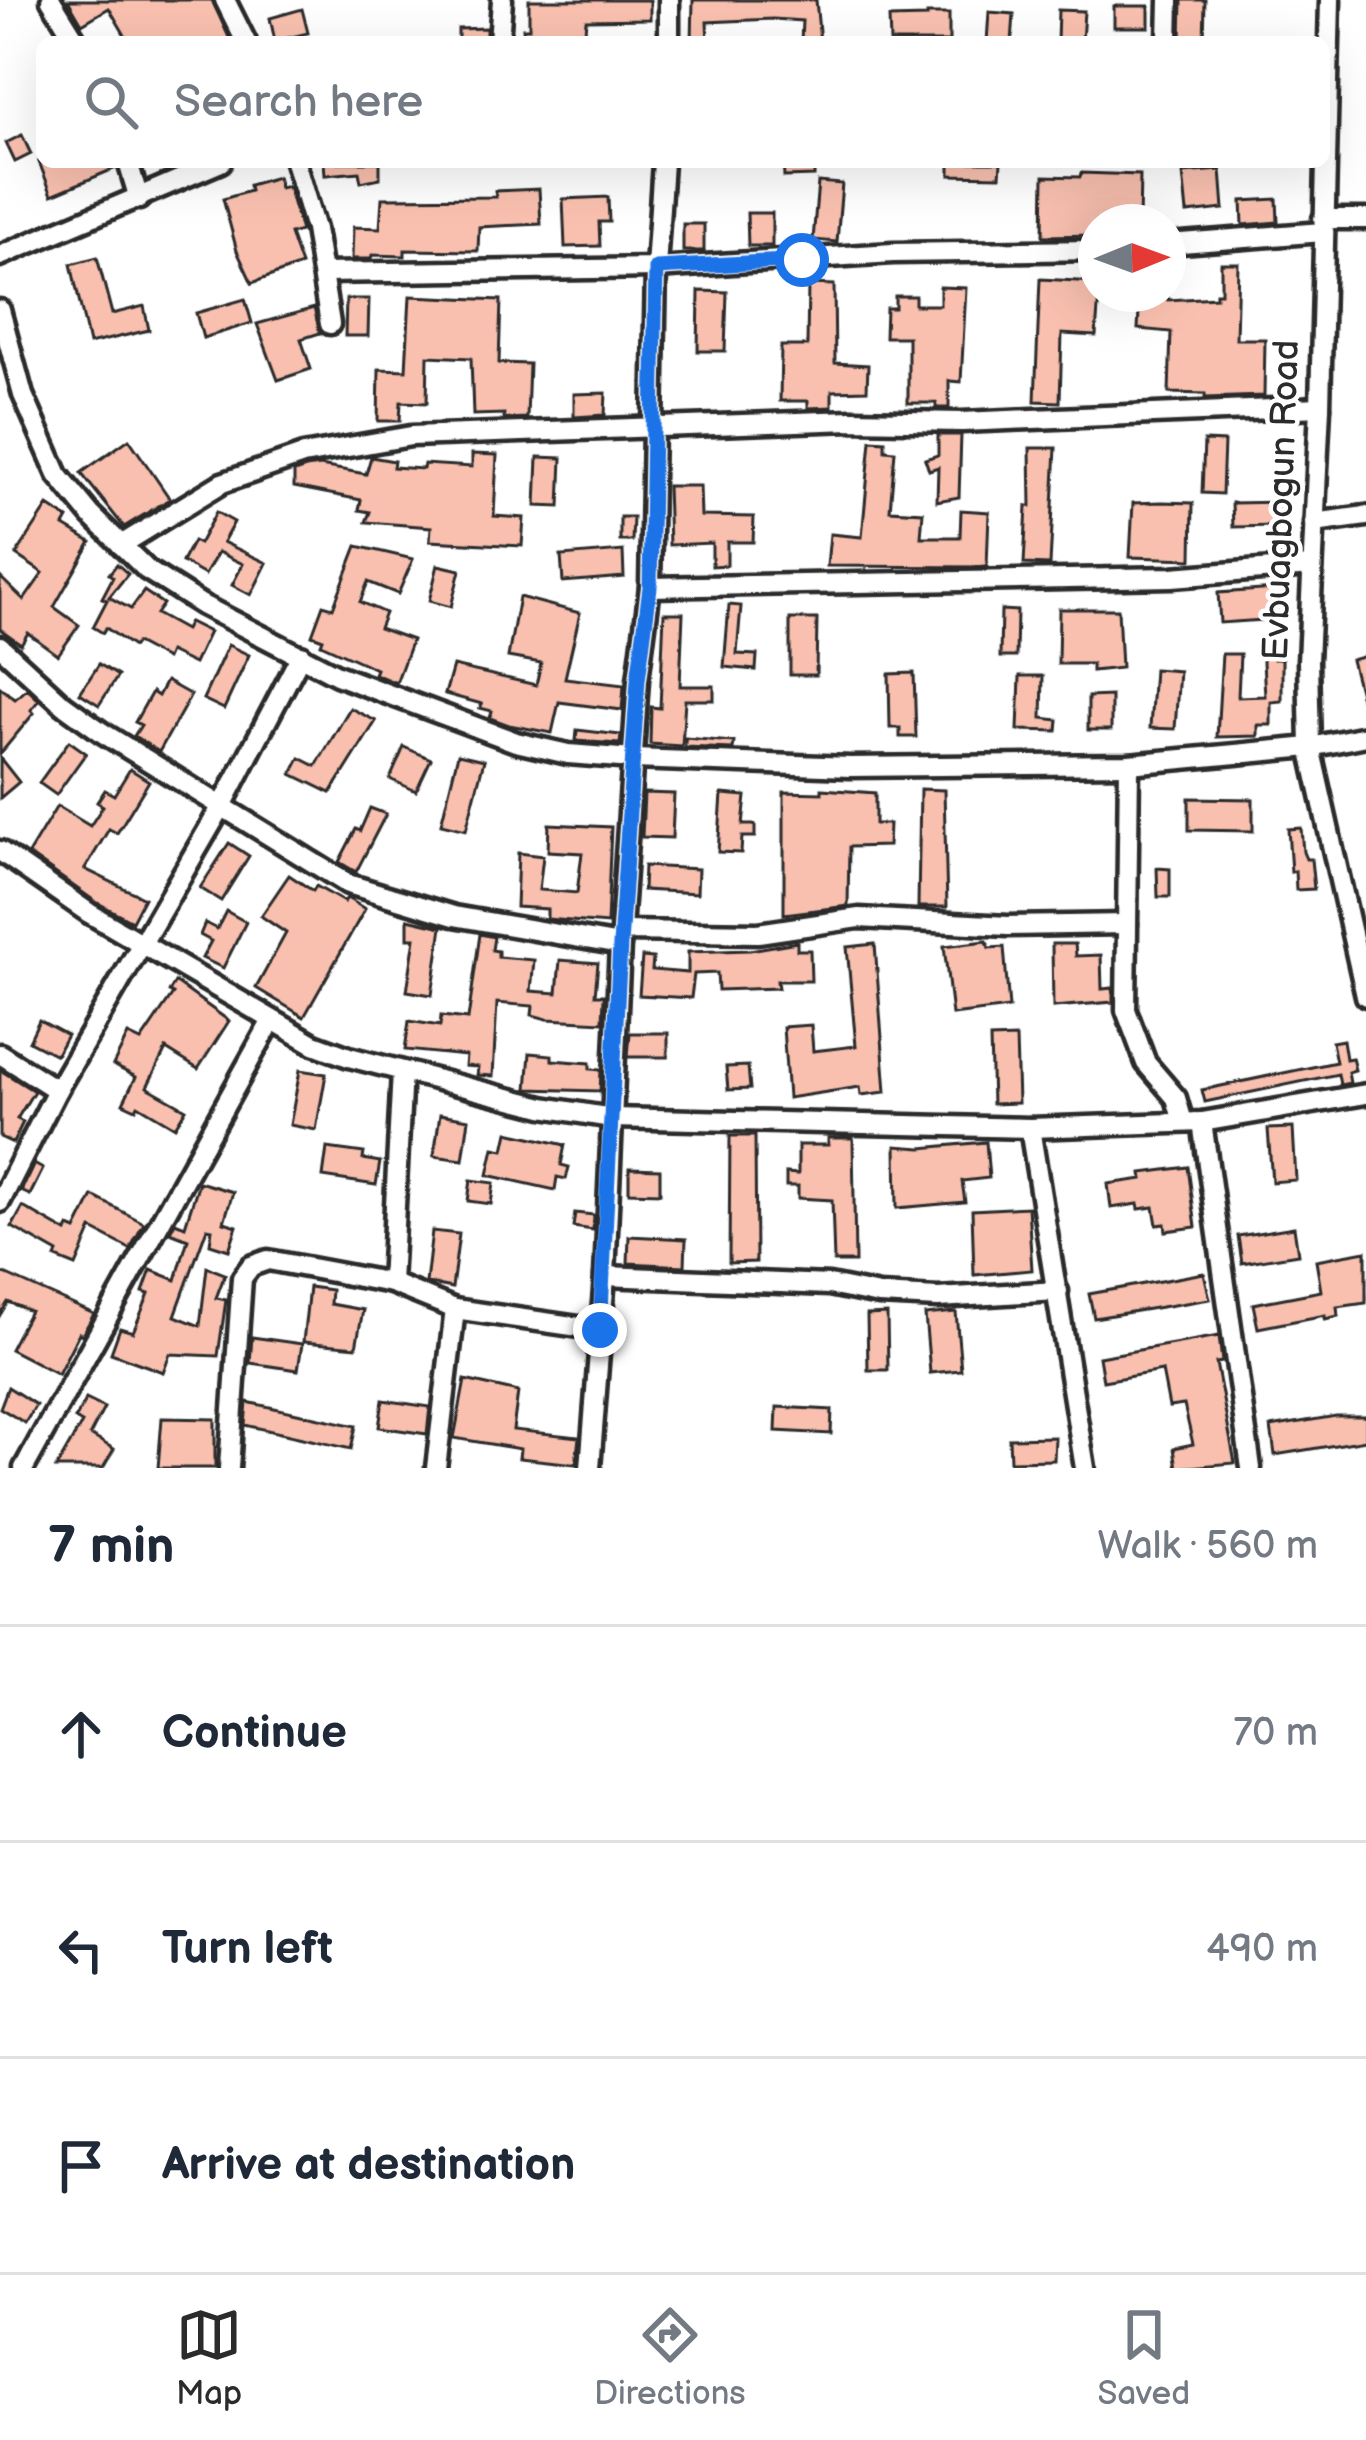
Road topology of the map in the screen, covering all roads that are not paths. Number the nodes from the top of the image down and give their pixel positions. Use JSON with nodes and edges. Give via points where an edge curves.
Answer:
{"nodes":[{"id":1,"x":51,"y":0,"type":"edge"},
{"id":2,"x":225,"y":0,"type":"edge"},
{"id":3,"x":502,"y":0,"type":"edge"},
{"id":4,"x":669,"y":0,"type":"edge"},
{"id":5,"x":1169,"y":0,"type":"edge"},
{"id":6,"x":1330,"y":0,"type":"edge"},
{"id":7,"x":73,"y":36,"type":"edge"},
{"id":8,"x":243,"y":36,"type":"edge"},
{"id":9,"x":500,"y":36,"type":"edge"},
{"id":10,"x":668,"y":36,"type":"edge"},
{"id":11,"x":1168,"y":36,"type":"edge"},
{"id":12,"x":1328,"y":36,"type":"edge"},
{"id":13,"x":130,"y":168,"type":"edge"},
{"id":14,"x":208,"y":168,"type":"edge"},
{"id":15,"x":297,"y":168,"type":"edge"},
{"id":16,"x":663,"y":168,"type":"edge"},
{"id":17,"x":1324,"y":168,"type":"edge"},
{"id":18,"x":139,"y":199,"type":"junction"},
{"id":19,"x":1366,"y":219,"type":"edge"},
{"id":20,"x":1323,"y":225,"type":"junction"},
{"id":21,"x":1186,"y":242,"type":"edge"},
{"id":22,"x":1078,"y":250,"type":"edge"},
{"id":23,"x":0,"y":256,"type":"edge"},
{"id":24,"x":656,"y":268,"type":"junction"},
{"id":25,"x":323,"y":273,"type":"junction"},
{"id":26,"x":0,"y":310,"type":"edge"},
{"id":27,"x":330,"y":323,"type":"dead end"},
{"id":28,"x":1319,"y":407,"type":"junction"},
{"id":29,"x":652,"y":425,"type":"junction"},
{"id":30,"x":1366,"y":516,"type":"edge"},
{"id":31,"x":1314,"y":524,"type":"junction"},
{"id":32,"x":121,"y":545,"type":"junction"},
{"id":33,"x":1312,"y":566,"type":"junction"},
{"id":34,"x":650,"y":587,"type":"junction"},
{"id":35,"x":0,"y":646,"type":"edge"},
{"id":36,"x":301,"y":655,"type":"junction"},
{"id":37,"x":1366,"y":736,"type":"edge"},
{"id":38,"x":1310,"y":747,"type":"junction"},
{"id":39,"x":633,"y":759,"type":"junction"},
{"id":40,"x":1130,"y":764,"type":"junction"},
{"id":41,"x":223,"y":804,"type":"junction"},
{"id":42,"x":0,"y":851,"type":"edge"},
{"id":43,"x":1126,"y":924,"type":"junction"},
{"id":44,"x":622,"y":938,"type":"junction"},
{"id":45,"x":1359,"y":941,"type":"edge"},
{"id":46,"x":144,"y":946,"type":"junction"},
{"id":47,"x":1366,"y":995,"type":"edge"},
{"id":48,"x":272,"y":1022,"type":"junction"},
{"id":49,"x":0,"y":1054,"type":"edge"},
{"id":50,"x":402,"y":1071,"type":"junction"},
{"id":51,"x":58,"y":1090,"type":"junction"},
{"id":52,"x":1366,"y":1094,"type":"edge"},
{"id":53,"x":612,"y":1118,"type":"junction"},
{"id":54,"x":1193,"y":1122,"type":"junction"},
{"id":55,"x":1030,"y":1128,"type":"junction"},
{"id":56,"x":0,"y":1202,"type":"edge"},
{"id":57,"x":605,"y":1276,"type":"junction"},
{"id":58,"x":391,"y":1283,"type":"junction"},
{"id":59,"x":1058,"y":1291,"type":"junction"},
{"id":60,"x":455,"y":1309,"type":"junction"},
{"id":61,"x":600,"y":1330,"type":"junction"},
{"id":62,"x":24,"y":1468,"type":"edge"},
{"id":63,"x":229,"y":1468,"type":"edge"},
{"id":64,"x":436,"y":1468,"type":"edge"},
{"id":65,"x":590,"y":1468,"type":"edge"},
{"id":66,"x":1085,"y":1468,"type":"edge"},
{"id":67,"x":1251,"y":1468,"type":"edge"}],
"edges":[{"from":1,"to":7,"type":"street"},
{"from":2,"to":8,"type":"street"},
{"from":3,"to":9,"type":"street"},
{"from":4,"to":10,"type":"street"},
{"from":5,"to":11,"type":"street"},
{"from":6,"to":12,"type":"street","name":"Evbuagbogun Road"},
{"from":13,"to":18,"type":"street"},
{"from":14,"to":18,"type":"street"},
{"from":15,"to":25,"type":"street"},
{"from":16,"to":24,"type":"street"},
{"from":17,"to":20,"type":"street","name":"Evbuagbogun Road"},
{"from":18,"to":23,"type":"street"},
{"from":19,"to":20,"type":"street"},
{"from":20,"to":21,"type":"street"},
{"from":20,"to":28,"type":"street","name":"Evbuagbogun Road"},
{"from":22,"to":24,"type":"street"},
{"from":24,"to":25,"type":"street"},
{"from":24,"to":29,"type":"street"},
{"from":25,"to":27,"type":"street"},
{"from":26,"to":32,"type":"street","via":[[29,413],[58,475]]},
{"from":28,"to":29,"type":"street"},
{"from":28,"to":31,"type":"street","name":"Evbuagbogun Road"},
{"from":29,"to":32,"type":"street","via":[[411,436],[303,455],[222,483]]},
{"from":29,"to":34,"type":"street"},
{"from":30,"to":31,"type":"street"},
{"from":31,"to":33,"type":"street","name":"Evbuagbogun Road"},
{"from":32,"to":36,"type":"street","via":[[202,605]]},
{"from":33,"to":34,"type":"street","via":[[1172,578]]},
{"from":33,"to":38,"type":"street","name":"Evbuagbogun Road"},
{"from":34,"to":39,"type":"street"},
{"from":35,"to":41,"type":"street","via":[[103,733]]},
{"from":36,"to":39,"type":"street","via":[[403,703],[516,742]]},
{"from":36,"to":41,"type":"street"},
{"from":37,"to":38,"type":"street"},
{"from":38,"to":40,"type":"street"},
{"from":38,"to":45,"type":"street","name":"Evbuagbogun Road"},
{"from":39,"to":40,"type":"street"},
{"from":39,"to":44,"type":"street"},
{"from":40,"to":43,"type":"street"},
{"from":41,"to":44,"type":"street","via":[[348,884],[454,916]]},
{"from":41,"to":46,"type":"street"},
{"from":42,"to":46,"type":"street"},
{"from":43,"to":44,"type":"street","via":[[859,919]]},
{"from":43,"to":54,"type":"street","via":[[1130,1027],[1147,1064]]},
{"from":44,"to":53,"type":"street"},
{"from":45,"to":47,"type":"street","name":"Evbuagbogun Road"},
{"from":46,"to":48,"type":"street"},
{"from":46,"to":51,"type":"street"},
{"from":48,"to":50,"type":"street","via":[[349,1058]]},
{"from":48,"to":62,"type":"street"},
{"from":49,"to":51,"type":"street"},
{"from":50,"to":53,"type":"street"},
{"from":50,"to":58,"type":"street"},
{"from":51,"to":56,"type":"street"},
{"from":52,"to":54,"type":"street"},
{"from":53,"to":55,"type":"street"},
{"from":53,"to":57,"type":"street"},
{"from":54,"to":55,"type":"street"},
{"from":54,"to":67,"type":"street"},
{"from":55,"to":59,"type":"street"},
{"from":57,"to":59,"type":"street","via":[[938,1298]]},
{"from":57,"to":61,"type":"street"},
{"from":58,"to":60,"type":"street"},
{"from":58,"to":63,"type":"street","via":[[268,1260],[250,1266],[242,1278]]},
{"from":59,"to":66,"type":"street"},
{"from":60,"to":61,"type":"street"},
{"from":60,"to":64,"type":"street"},
{"from":61,"to":65,"type":"street"}]}
